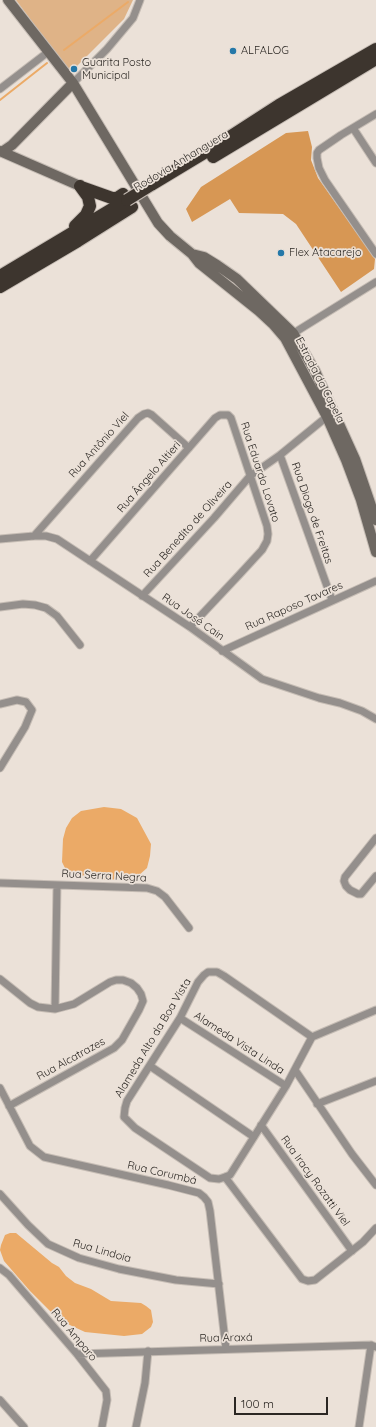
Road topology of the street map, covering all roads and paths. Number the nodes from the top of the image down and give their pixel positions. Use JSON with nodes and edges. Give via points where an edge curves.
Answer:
{"nodes":[{"id":1,"x":8,"y":0,"type":"edge"},
{"id":2,"x":140,"y":0,"type":"edge"},
{"id":3,"x":376,"y":49,"type":"edge"},
{"id":4,"x":48,"y":52,"type":"junction"},
{"id":5,"x":376,"y":59,"type":"edge"},
{"id":6,"x":73,"y":83,"type":"junction"},
{"id":7,"x":0,"y":89,"type":"edge"},
{"id":8,"x":376,"y":114,"type":"edge"},
{"id":9,"x":353,"y":128,"type":"junction"},
{"id":10,"x":12,"y":145,"type":"junction"},
{"id":11,"x":1,"y":151,"type":"edge"},
{"id":12,"x":23,"y":161,"type":"junction"},
{"id":13,"x":376,"y":163,"type":"edge"},
{"id":14,"x":80,"y":186,"type":"junction"},
{"id":15,"x":151,"y":186,"type":"junction"},
{"id":16,"x":127,"y":200,"type":"junction"},
{"id":17,"x":49,"y":247,"type":"junction"},
{"id":18,"x":376,"y":254,"type":"edge"},
{"id":19,"x":0,"y":276,"type":"edge"},
{"id":20,"x":376,"y":282,"type":"edge"},
{"id":21,"x":0,"y":287,"type":"edge"},
{"id":22,"x":289,"y":336,"type":"junction"},
{"id":23,"x":330,"y":414,"type":"junction"},
{"id":24,"x":228,"y":415,"type":"joint"},
{"id":25,"x":189,"y":448,"type":"junction"},
{"id":26,"x":280,"y":455,"type":"junction"},
{"id":27,"x":250,"y":476,"type":"junction"},
{"id":28,"x":376,"y":520,"type":"edge"},
{"id":29,"x":34,"y":536,"type":"junction"},
{"id":30,"x":0,"y":539,"type":"edge"},
{"id":31,"x":376,"y":552,"type":"edge"},
{"id":32,"x":90,"y":561,"type":"junction"},
{"id":33,"x":376,"y":581,"type":"edge"},
{"id":34,"x":142,"y":596,"type":"junction"},
{"id":35,"x":332,"y":600,"type":"junction"},
{"id":36,"x":0,"y":607,"type":"edge"},
{"id":37,"x":190,"y":627,"type":"junction"},
{"id":38,"x":80,"y":645,"type":"dead end"},
{"id":39,"x":222,"y":651,"type":"junction"},
{"id":40,"x":0,"y":704,"type":"edge"},
{"id":41,"x":376,"y":719,"type":"edge"},
{"id":42,"x":0,"y":768,"type":"edge"},
{"id":43,"x":376,"y":838,"type":"edge"},
{"id":44,"x":376,"y":876,"type":"edge"},
{"id":45,"x":0,"y":883,"type":"edge"},
{"id":46,"x":57,"y":885,"type":"junction"},
{"id":47,"x":189,"y":928,"type":"dead end"},
{"id":48,"x":0,"y":979,"type":"edge"},
{"id":49,"x":55,"y":1009,"type":"junction"},
{"id":50,"x":376,"y":1010,"type":"edge"},
{"id":51,"x":180,"y":1018,"type":"junction"},
{"id":52,"x":312,"y":1037,"type":"junction"},
{"id":53,"x":150,"y":1066,"type":"junction"},
{"id":54,"x":295,"y":1070,"type":"junction"},
{"id":55,"x":376,"y":1081,"type":"edge"},
{"id":56,"x":286,"y":1086,"type":"junction"},
{"id":57,"x":0,"y":1088,"type":"edge"},
{"id":58,"x":317,"y":1104,"type":"junction"},
{"id":59,"x":9,"y":1106,"type":"junction"},
{"id":60,"x":261,"y":1125,"type":"junction"},
{"id":61,"x":254,"y":1137,"type":"junction"},
{"id":62,"x":228,"y":1176,"type":"junction"},
{"id":63,"x":376,"y":1185,"type":"edge"},
{"id":64,"x":0,"y":1194,"type":"edge"},
{"id":65,"x":376,"y":1228,"type":"edge"},
{"id":66,"x":352,"y":1251,"type":"junction"},
{"id":67,"x":0,"y":1268,"type":"edge"},
{"id":68,"x":219,"y":1284,"type":"junction"},
{"id":69,"x":373,"y":1346,"type":"edge"},
{"id":70,"x":226,"y":1350,"type":"junction"},
{"id":71,"x":148,"y":1351,"type":"junction"},
{"id":72,"x":77,"y":1354,"type":"junction"},
{"id":73,"x":0,"y":1400,"type":"edge"},
{"id":74,"x":24,"y":1427,"type":"edge"},
{"id":75,"x":102,"y":1427,"type":"edge"},
{"id":76,"x":136,"y":1427,"type":"edge"},
{"id":77,"x":359,"y":1427,"type":"edge"}],
"edges":[{"from":1,"to":4,"type":"main road","name":"Estrada da Capela"},
{"from":2,"to":6,"type":"street","via":[[132,18],[107,49]]},
{"from":3,"to":15,"type":"highway","name":"Rodovia Anhanguera","via":[[279,105]]},
{"from":4,"to":6,"type":"main road","name":"Estrada da Capela"},
{"from":4,"to":7,"type":"street"},
{"from":5,"to":15,"type":"highway","name":"Rodovia Anhanguera"},
{"from":6,"to":10,"type":"main road"},
{"from":6,"to":22,"type":"main road","name":"Estrada da Capela","via":[[158,224],[205,268]]},
{"from":8,"to":9,"type":"street"},
{"from":9,"to":13,"type":"street"},
{"from":9,"to":18,"type":"street","via":[[320,150],[317,158],[325,180]]},
{"from":10,"to":11,"type":"main road"},
{"from":10,"to":12,"type":"main road","via":[[14,153]]},
{"from":11,"to":12,"type":"main road"},
{"from":12,"to":14,"type":"main road"},
{"from":14,"to":16,"type":"highway","via":[[112,198]]},
{"from":14,"to":17,"type":"highway","via":[[90,200],[90,209]]},
{"from":15,"to":16,"type":"highway","name":"Rodovia Anhanguera"},
{"from":16,"to":17,"type":"highway","name":"Rodovia Anhanguera"},
{"from":16,"to":21,"type":"highway","name":"Rodovia Anhanguera","via":[[78,241]]},
{"from":17,"to":19,"type":"highway","name":"Rodovia Anhanguera"},
{"from":20,"to":22,"type":"street"},
{"from":22,"to":23,"type":"main road","name":"Estrada da Capela"},
{"from":23,"to":26,"type":"street","name":"Rua Benedito de Oliveira"},
{"from":23,"to":28,"type":"main road","name":"Estrada da Capela","via":[[355,459]]},
{"from":23,"to":31,"type":"main road","name":"Estrada da Capela"},
{"from":24,"to":25,"type":"street","name":"Rua Ângelo Altieri","via":[[215,418]]},
{"from":24,"to":27,"type":"street","name":"Rua Eduardo Lovato"},
{"from":25,"to":29,"type":"street","name":"Rua Antônio Viel","via":[[152,415],[144,414]]},
{"from":25,"to":32,"type":"street","name":"Rua Ângelo Altieri"},
{"from":26,"to":27,"type":"street","name":"Rua Benedito de Oliveira"},
{"from":26,"to":35,"type":"street","name":"Rua Diogo de Freitas"},
{"from":27,"to":34,"type":"street","name":"Rua Benedito de Oliveira"},
{"from":27,"to":37,"type":"street","name":"Rua Eduardo Lovato","via":[[267,526],[267,541],[262,550]]},
{"from":29,"to":30,"type":"street","name":"Rua José Cain"},
{"from":29,"to":32,"type":"street","name":"Rua José Cain","via":[[57,538]]},
{"from":32,"to":34,"type":"street","name":"Rua José Cain"},
{"from":33,"to":35,"type":"street","name":"Rua Raposo Tavares"},
{"from":34,"to":37,"type":"street","name":"Rua José Cain"},
{"from":35,"to":39,"type":"street","name":"Rua Raposo Tavares"},
{"from":36,"to":38,"type":"street","via":[[35,604],[46,608],[57,616]]},
{"from":37,"to":39,"type":"street","name":"Rua José Cain"},
{"from":39,"to":41,"type":"street","name":"Rua José Cain","via":[[262,679],[340,703]]},
{"from":40,"to":42,"type":"street","via":[[17,700],[26,702],[32,710]]},
{"from":43,"to":44,"type":"street","via":[[345,877],[344,882],[350,890],[361,894]]},
{"from":45,"to":46,"type":"street","name":"Rua Serra Negra"},
{"from":46,"to":47,"type":"street","name":"Rua Serra Negra","via":[[147,888],[157,891],[165,897]]},
{"from":46,"to":49,"type":"street"},
{"from":48,"to":49,"type":"street","name":"Rua Alcatrazes","via":[[30,1003],[38,1007]]},
{"from":49,"to":59,"type":"street","name":"Rua Alcatrazes","via":[[74,1004],[116,980],[131,983],[141,994],[143,1001],[125,1034],[114,1048]]},
{"from":50,"to":52,"type":"street"},
{"from":51,"to":52,"type":"street","name":"Alameda Alto da Boa Vista","via":[[198,982],[208,972],[213,972],[224,976]]},
{"from":51,"to":53,"type":"street","name":"Alameda Alto da Boa Vista"},
{"from":51,"to":56,"type":"street","name":"Alameda Vista Linda"},
{"from":52,"to":54,"type":"street"},
{"from":53,"to":61,"type":"street"},
{"from":53,"to":62,"type":"street","name":"Alameda Alto da Boa Vista","via":[[127,1101],[124,1117],[135,1128],[210,1178]]},
{"from":54,"to":56,"type":"street"},
{"from":54,"to":58,"type":"street"},
{"from":55,"to":58,"type":"street"},
{"from":56,"to":60,"type":"street"},
{"from":57,"to":59,"type":"street","name":"Rua Corumbá"},
{"from":58,"to":63,"type":"street"},
{"from":59,"to":68,"type":"street","name":"Rua Corumbá","via":[[30,1146],[44,1157],[202,1194],[208,1202]]},
{"from":60,"to":61,"type":"street"},
{"from":60,"to":66,"type":"street","name":"Rua Iracy Rozatti Viel"},
{"from":61,"to":62,"type":"street"},
{"from":62,"to":66,"type":"street","via":[[302,1279],[315,1280]]},
{"from":64,"to":68,"type":"street","name":"Rua Lindoia","via":[[48,1244],[79,1258],[176,1280]]},
{"from":65,"to":66,"type":"street"},
{"from":67,"to":72,"type":"street","name":"Rua Amparo","via":[[10,1275]]},
{"from":68,"to":70,"type":"street","name":"Rua Corumbá"},
{"from":69,"to":70,"type":"street","name":"Rua Araxá"},
{"from":69,"to":77,"type":"street"},
{"from":70,"to":71,"type":"street","name":"Rua Araxá"},
{"from":71,"to":72,"type":"street","name":"Rua Araxá"},
{"from":71,"to":76,"type":"street","via":[[146,1383]]},
{"from":72,"to":75,"type":"street","name":"Rua Amparo","via":[[106,1391]]},
{"from":73,"to":74,"type":"street"}]}
